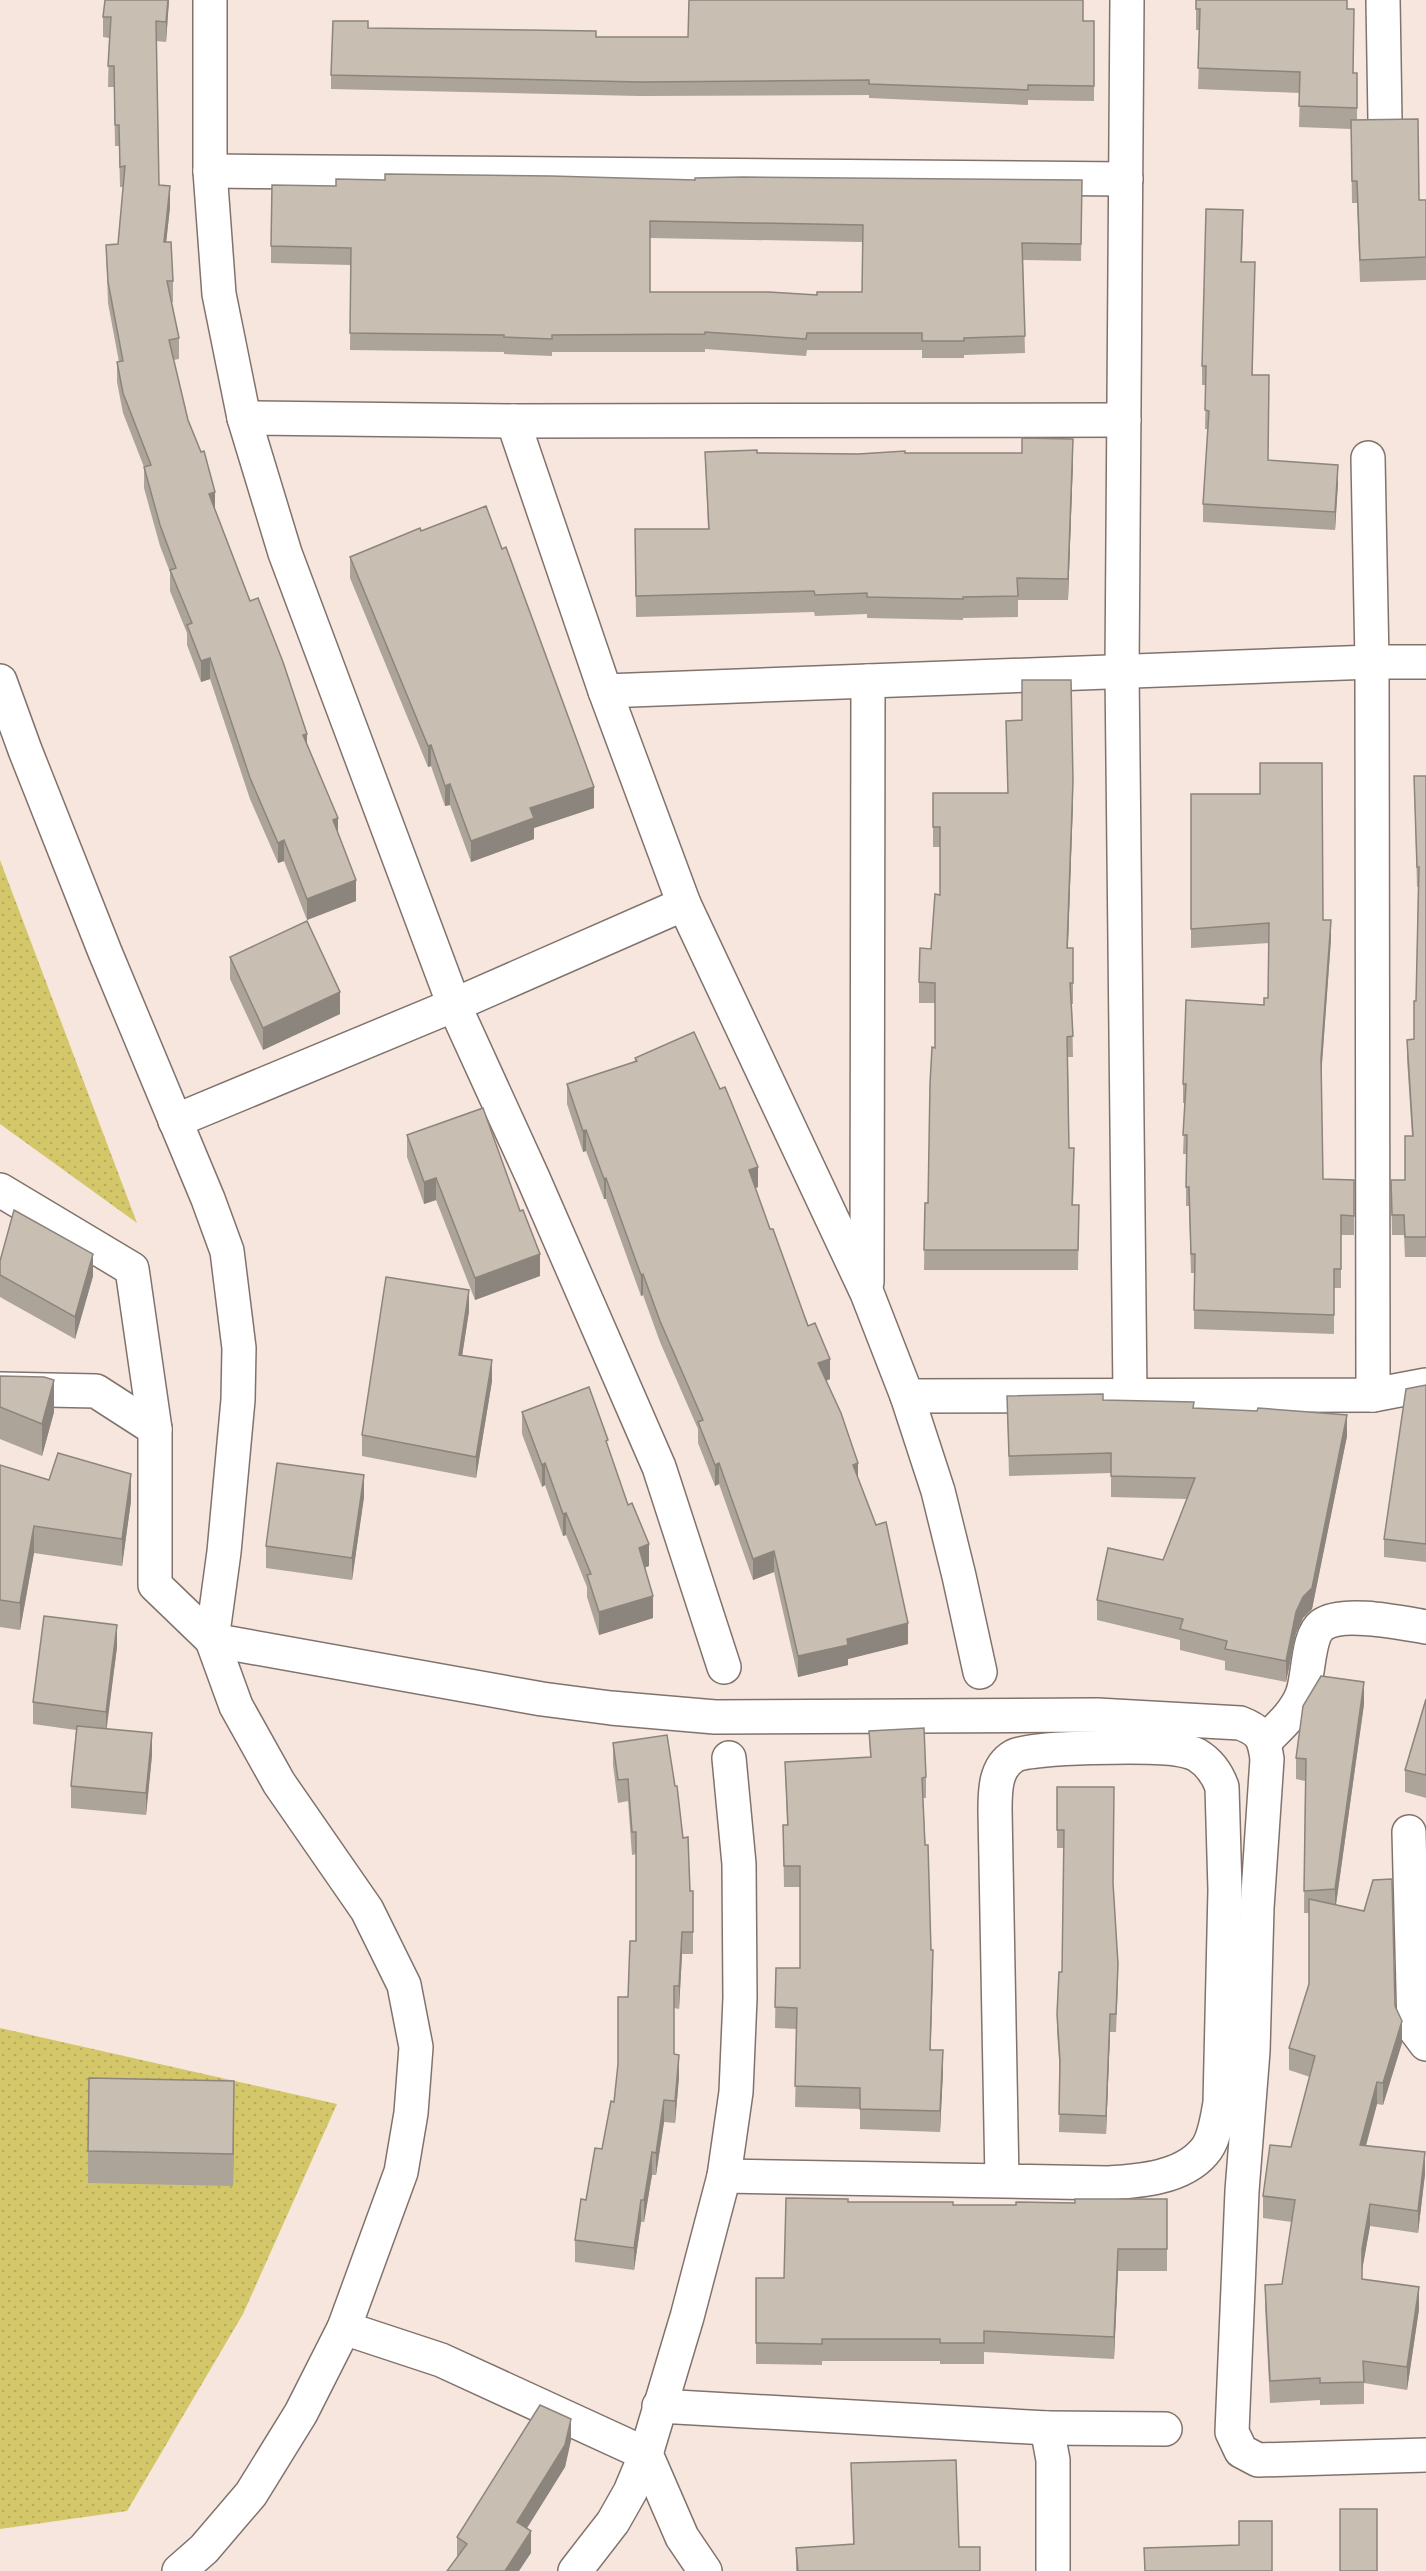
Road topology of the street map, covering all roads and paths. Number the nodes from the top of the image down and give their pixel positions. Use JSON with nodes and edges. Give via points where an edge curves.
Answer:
{"nodes":[{"id":1,"x":210,"y":0,"type":"edge"},
{"id":2,"x":1127,"y":0,"type":"edge"},
{"id":3,"x":1383,"y":0,"type":"edge"},
{"id":4,"x":1385,"y":120,"type":"edge"},
{"id":5,"x":210,"y":171,"type":"junction"},
{"id":6,"x":1126,"y":179,"type":"junction"},
{"id":7,"x":244,"y":418,"type":"junction"},
{"id":8,"x":1124,"y":420,"type":"junction"},
{"id":9,"x":513,"y":421,"type":"junction"},
{"id":10,"x":1368,"y":458,"type":"dead end"},
{"id":11,"x":1371,"y":662,"type":"junction"},
{"id":12,"x":1426,"y":662,"type":"edge"},
{"id":13,"x":1122,"y":671,"type":"junction"},
{"id":14,"x":0,"y":681,"type":"edge"},
{"id":15,"x":868,"y":681,"type":"junction"},
{"id":16,"x":605,"y":691,"type":"junction"},
{"id":17,"x":684,"y":904,"type":"junction"},
{"id":18,"x":454,"y":1005,"type":"junction"},
{"id":19,"x":174,"y":1121,"type":"junction"},
{"id":20,"x":0,"y":1190,"type":"edge"},
{"id":21,"x":867,"y":1293,"type":"junction"},
{"id":22,"x":1426,"y":1385,"type":"edge"},
{"id":23,"x":0,"y":1389,"type":"edge"},
{"id":24,"x":1373,"y":1395,"type":"junction"},
{"id":25,"x":907,"y":1396,"type":"junction"},
{"id":26,"x":1130,"y":1396,"type":"junction"},
{"id":27,"x":155,"y":1429,"type":"junction"},
{"id":28,"x":1426,"y":1627,"type":"edge"},
{"id":29,"x":213,"y":1640,"type":"junction"},
{"id":30,"x":724,"y":1667,"type":"dead end"},
{"id":31,"x":980,"y":1672,"type":"dead end"},
{"id":32,"x":1265,"y":1741,"type":"junction"},
{"id":33,"x":729,"y":1758,"type":"dead end"},
{"id":34,"x":1410,"y":1832,"type":"dead end"},
{"id":35,"x":1426,"y":2044,"type":"edge"},
{"id":36,"x":724,"y":2176,"type":"junction"},
{"id":37,"x":1002,"y":2181,"type":"junction"},
{"id":38,"x":344,"y":2328,"type":"junction"},
{"id":39,"x":659,"y":2406,"type":"junction"},
{"id":40,"x":1047,"y":2428,"type":"junction"},
{"id":41,"x":1166,"y":2429,"type":"dead end"},
{"id":42,"x":646,"y":2454,"type":"junction"},
{"id":43,"x":1426,"y":2455,"type":"edge"},
{"id":44,"x":178,"y":2571,"type":"edge"},
{"id":45,"x":575,"y":2571,"type":"edge"},
{"id":46,"x":705,"y":2571,"type":"edge"},
{"id":47,"x":1053,"y":2571,"type":"edge"}],
"edges":[{"from":1,"to":5,"type":"street"},
{"from":2,"to":6,"type":"street"},
{"from":3,"to":4,"type":"street"},
{"from":5,"to":6,"type":"street"},
{"from":5,"to":7,"type":"street","via":[[219,294]]},
{"from":6,"to":8,"type":"street"},
{"from":7,"to":9,"type":"street"},
{"from":7,"to":18,"type":"street","via":[[285,553]]},
{"from":8,"to":9,"type":"street"},
{"from":8,"to":13,"type":"street"},
{"from":9,"to":16,"type":"street"},
{"from":10,"to":11,"type":"street"},
{"from":11,"to":12,"type":"street"},
{"from":11,"to":13,"type":"street"},
{"from":11,"to":24,"type":"street"},
{"from":13,"to":15,"type":"street"},
{"from":13,"to":26,"type":"street"},
{"from":14,"to":19,"type":"street"},
{"from":15,"to":16,"type":"street"},
{"from":15,"to":21,"type":"street"},
{"from":16,"to":17,"type":"street"},
{"from":17,"to":18,"type":"street"},
{"from":17,"to":21,"type":"street"},
{"from":18,"to":19,"type":"street"},
{"from":18,"to":30,"type":"street","via":[[659,1467]]},
{"from":19,"to":29,"type":"street","via":[[226,1251],[239,1348],[231,1479]]},
{"from":20,"to":27,"type":"street","via":[[132,1269]]},
{"from":21,"to":25,"type":"street"},
{"from":22,"to":24,"type":"street"},
{"from":23,"to":27,"type":"street","via":[[96,1391]]},
{"from":24,"to":26,"type":"street"},
{"from":25,"to":26,"type":"street"},
{"from":25,"to":31,"type":"street","via":[[938,1491]]},
{"from":27,"to":29,"type":"street","via":[[155,1585]]},
{"from":28,"to":32,"type":"street","via":[[1376,1618],[1334,1620],[1322,1625],[1315,1635],[1303,1694],[1290,1715]]},
{"from":29,"to":32,"type":"street","via":[[542,1699],[665,1714],[779,1718],[1096,1715],[1240,1723],[1255,1729]]},
{"from":29,"to":38,"type":"street","via":[[236,1706],[279,1783],[367,1910],[404,1985],[416,2047],[401,2172]]},
{"from":32,"to":43,"type":"street","via":[[1268,1759],[1257,1908],[1232,2432],[1241,2451],[1258,2460]]},
{"from":33,"to":36,"type":"street","via":[[739,1864],[740,1998],[736,2091]]},
{"from":34,"to":35,"type":"street","via":[[1414,2028]]},
{"from":36,"to":37,"type":"street"},
{"from":36,"to":39,"type":"street"},
{"from":37,"to":37,"type":"street","via":[[994,1810],[994,1787],[1001,1770],[1015,1755],[1056,1749],[1157,1748],[1196,1755],[1208,1762],[1222,1787],[1225,1890],[1220,2103],[1206,2151],[1182,2168],[1140,2181]]},
{"from":38,"to":42,"type":"street","via":[[441,2360]]},
{"from":38,"to":44,"type":"street","via":[[301,2414],[251,2494],[204,2549]]},
{"from":39,"to":40,"type":"street"},
{"from":39,"to":42,"type":"street"},
{"from":40,"to":41,"type":"street"},
{"from":40,"to":47,"type":"street","via":[[1053,2460]]},
{"from":42,"to":45,"type":"street","via":[[613,2522]]},
{"from":42,"to":46,"type":"street","via":[[682,2537]]}]}
